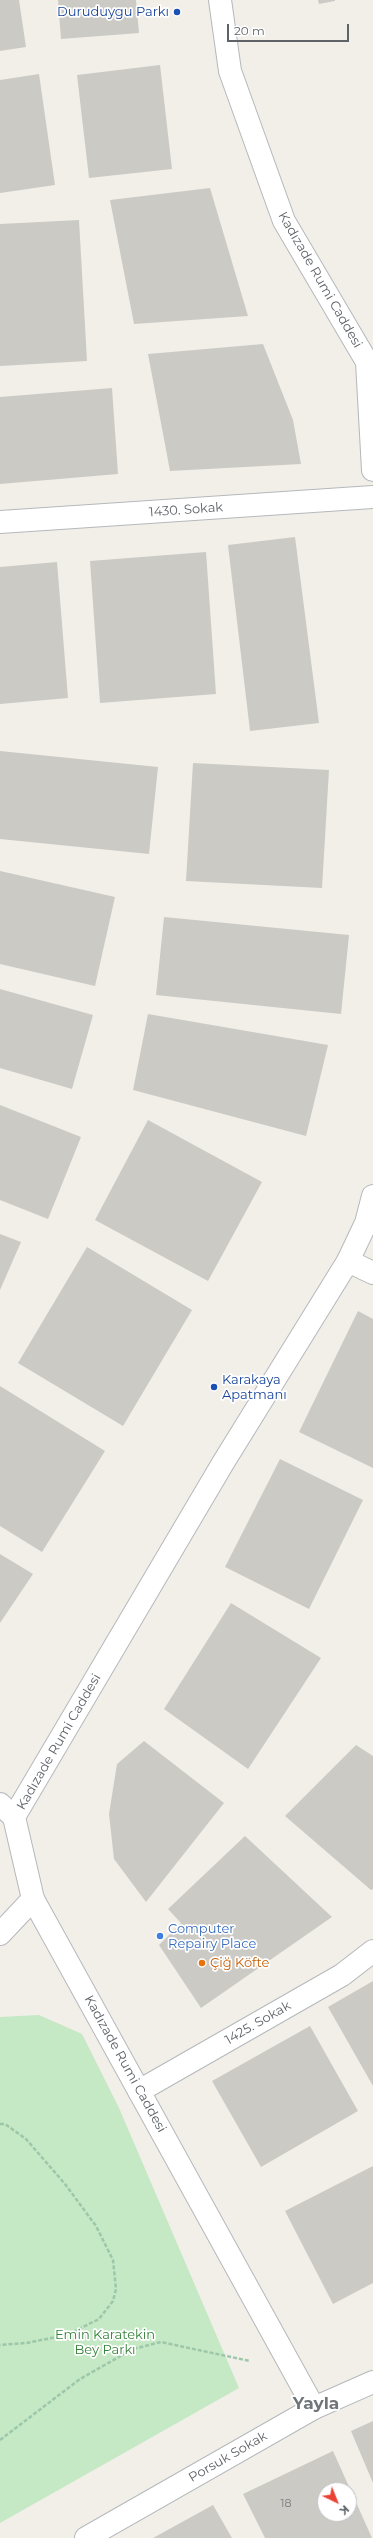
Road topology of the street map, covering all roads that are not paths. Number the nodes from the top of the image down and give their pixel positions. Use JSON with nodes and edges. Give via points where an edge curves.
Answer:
{"nodes":[{"id":1,"x":220,"y":0,"type":"edge"},
{"id":2,"x":370,"y":360,"type":"edge"},
{"id":3,"x":373,"y":470,"type":"edge"},
{"id":4,"x":373,"y":497,"type":"edge"},
{"id":5,"x":0,"y":522,"type":"edge"},
{"id":6,"x":373,"y":1196,"type":"edge"},
{"id":7,"x":348,"y":1261,"type":"junction"},
{"id":8,"x":373,"y":1273,"type":"edge"},
{"id":9,"x":7,"y":1811,"type":"edge"},
{"id":10,"x":33,"y":1899,"type":"junction"},
{"id":11,"x":0,"y":1934,"type":"edge"},
{"id":12,"x":373,"y":1951,"type":"edge"},
{"id":13,"x":139,"y":2091,"type":"junction"},
{"id":14,"x":373,"y":2382,"type":"edge"},
{"id":15,"x":314,"y":2408,"type":"junction"},
{"id":16,"x":86,"y":2538,"type":"edge"}],
"edges":[{"from":1,"to":2,"type":"street","name":"Kadızade Rumi Caddesi","via":[[230,71],[284,222]]},
{"from":2,"to":3,"type":"street","name":"Kadızade Rumi Caddesi"},
{"from":4,"to":5,"type":"street","name":"1430. Sokak"},
{"from":6,"to":7,"type":"street","name":"Kadızade Rumi Caddesi","via":[[366,1223]]},
{"from":7,"to":8,"type":"street"},
{"from":7,"to":9,"type":"street","name":"Kadızade Rumi Caddesi"},
{"from":9,"to":10,"type":"street","name":"Kadızade Rumi Caddesi"},
{"from":10,"to":11,"type":"street"},
{"from":10,"to":13,"type":"street","name":"Kadızade Rumi Caddesi"},
{"from":12,"to":13,"type":"street","name":"1425. Sokak","via":[[342,1975]]},
{"from":13,"to":15,"type":"street","name":"Kadızade Rumi Caddesi"},
{"from":14,"to":15,"type":"street","name":"Porsuk Sokak"},
{"from":15,"to":16,"type":"street","name":"Porsuk Sokak"}]}
